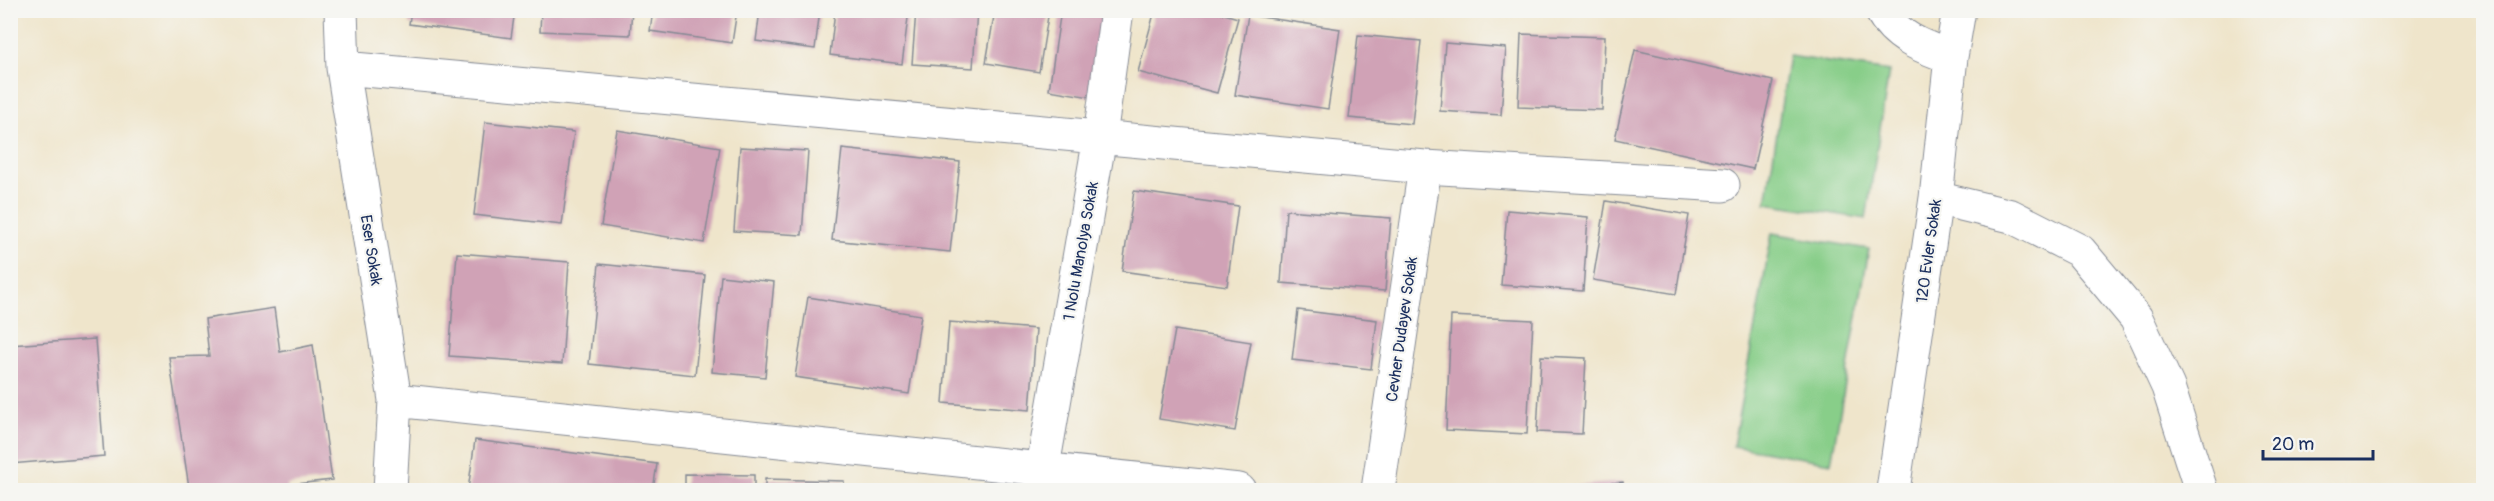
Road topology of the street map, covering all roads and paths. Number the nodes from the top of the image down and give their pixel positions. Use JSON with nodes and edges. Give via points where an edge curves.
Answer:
{"nodes":[{"id":1,"x":341,"y":10,"type":"edge"},
{"id":2,"x":1117,"y":10,"type":"edge"},
{"id":3,"x":1881,"y":10,"type":"edge"},
{"id":4,"x":1959,"y":10,"type":"edge"},
{"id":5,"x":1951,"y":57,"type":"junction"},
{"id":6,"x":343,"y":68,"type":"junction"},
{"id":7,"x":1100,"y":137,"type":"junction"},
{"id":8,"x":1425,"y":167,"type":"junction"},
{"id":9,"x":1723,"y":185,"type":"dead end"},
{"id":10,"x":1936,"y":198,"type":"junction"},
{"id":11,"x":396,"y":399,"type":"junction"},
{"id":12,"x":1041,"y":481,"type":"edge"},
{"id":13,"x":390,"y":490,"type":"edge"},
{"id":14,"x":1239,"y":490,"type":"edge"},
{"id":15,"x":1378,"y":490,"type":"edge"},
{"id":16,"x":1893,"y":490,"type":"edge"},
{"id":17,"x":2201,"y":490,"type":"edge"}],
"edges":[{"from":1,"to":6,"type":"street","name":"Eser Sokak"},
{"from":2,"to":7,"type":"street","name":"1 Nolu Manolya Sokak"},
{"from":3,"to":5,"type":"street","via":[[1888,24],[1914,43]]},
{"from":4,"to":5,"type":"street","name":"120 Evler Sokak"},
{"from":5,"to":10,"type":"street","name":"120 Evler Sokak"},
{"from":6,"to":7,"type":"street"},
{"from":6,"to":11,"type":"street","name":"Eser Sokak"},
{"from":7,"to":8,"type":"street"},
{"from":7,"to":12,"type":"street","name":"1 Nolu Manolya Sokak"},
{"from":8,"to":9,"type":"street"},
{"from":8,"to":15,"type":"street","name":"Cevher Dudayev Sokak"},
{"from":10,"to":16,"type":"street","name":"120 Evler Sokak"},
{"from":10,"to":17,"type":"street","via":[[2011,216],[2080,251],[2136,318],[2168,387]]},
{"from":11,"to":12,"type":"street"},
{"from":11,"to":13,"type":"street","name":"Eser Sokak"},
{"from":12,"to":14,"type":"street"}]}
